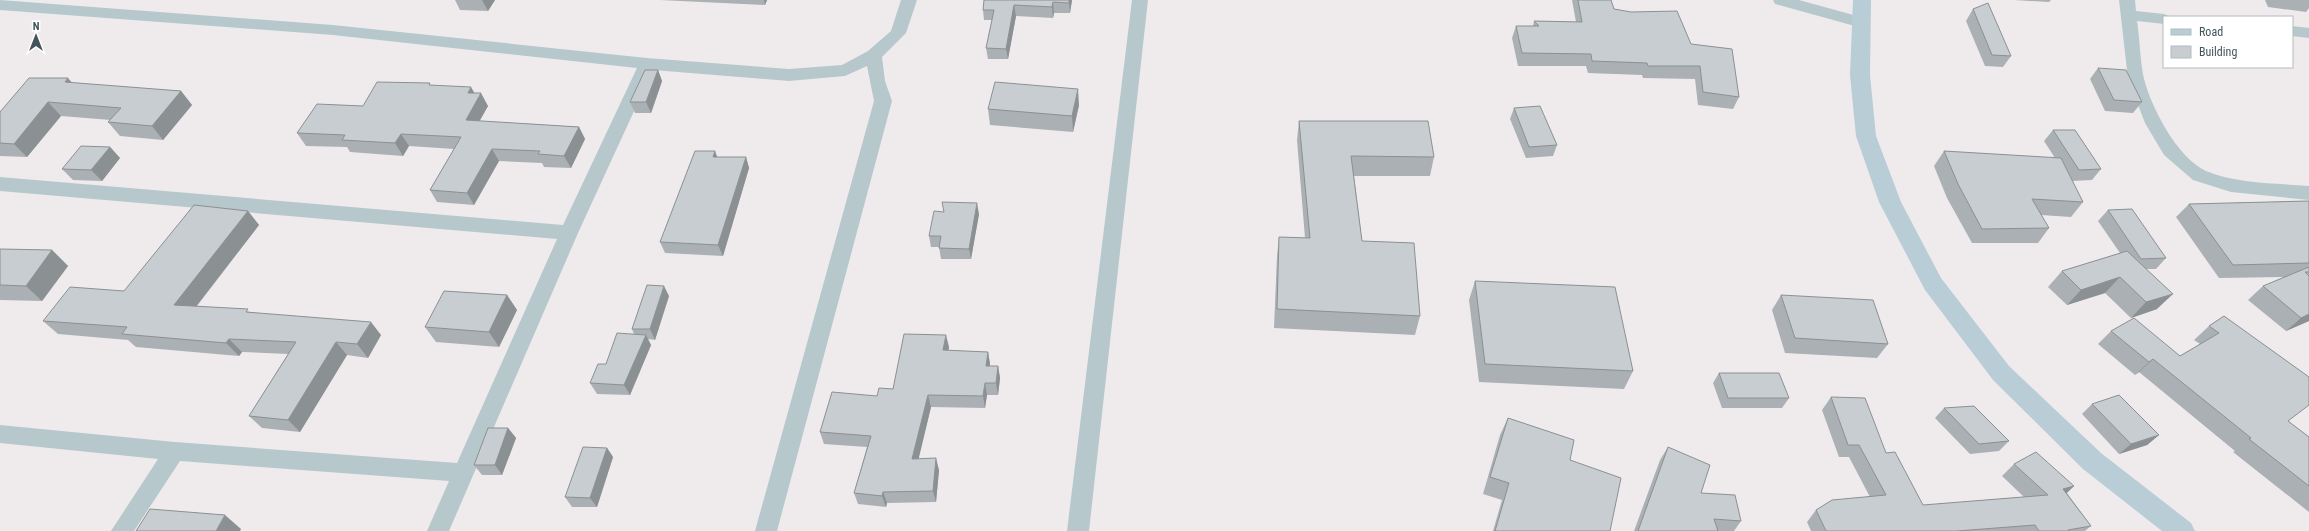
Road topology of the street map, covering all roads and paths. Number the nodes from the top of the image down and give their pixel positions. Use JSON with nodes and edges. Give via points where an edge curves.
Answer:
{"nodes":[{"id":1,"x":910,"y":0,"type":"edge"},
{"id":2,"x":1140,"y":0,"type":"edge"},
{"id":3,"x":1781,"y":0,"type":"edge"},
{"id":4,"x":1862,"y":0,"type":"edge"},
{"id":5,"x":0,"y":5,"type":"edge"},
{"id":6,"x":2127,"y":8,"type":"edge"},
{"id":7,"x":2163,"y":19,"type":"edge"},
{"id":8,"x":1862,"y":23,"type":"junction"},
{"id":9,"x":2293,"y":31,"type":"edge"},
{"id":10,"x":2309,"y":33,"type":"edge"},
{"id":11,"x":874,"y":55,"type":"junction"},
{"id":12,"x":647,"y":64,"type":"junction"},
{"id":13,"x":0,"y":184,"type":"edge"},
{"id":14,"x":2309,"y":193,"type":"edge"},
{"id":15,"x":569,"y":233,"type":"junction"},
{"id":16,"x":0,"y":434,"type":"edge"},
{"id":17,"x":175,"y":451,"type":"junction"},
{"id":18,"x":462,"y":472,"type":"junction"},
{"id":19,"x":122,"y":531,"type":"edge"},
{"id":20,"x":438,"y":531,"type":"edge"},
{"id":21,"x":766,"y":531,"type":"edge"},
{"id":22,"x":1078,"y":531,"type":"edge"},
{"id":23,"x":2182,"y":531,"type":"edge"}],
"edges":[{"from":1,"to":11,"type":"street","via":[[898,33]]},
{"from":2,"to":22,"type":"street"},
{"from":3,"to":8,"type":"street"},
{"from":4,"to":8,"type":"street"},
{"from":5,"to":12,"type":"street","via":[[333,30]]},
{"from":6,"to":7,"type":"street"},
{"from":6,"to":14,"type":"street","via":[[2136,79],[2154,123],[2170,151],[2199,175],[2231,185]]},
{"from":8,"to":23,"type":"street","via":[[1860,75],[1866,136],[1890,202],[1933,284],[2001,373],[2092,461]]},
{"from":9,"to":10,"type":"street"},
{"from":11,"to":12,"type":"street","via":[[845,70],[789,75]]},
{"from":11,"to":21,"type":"street","via":[[883,101]]},
{"from":12,"to":15,"type":"street"},
{"from":13,"to":15,"type":"street"},
{"from":15,"to":18,"type":"street"},
{"from":16,"to":17,"type":"street"},
{"from":17,"to":18,"type":"street"},
{"from":17,"to":19,"type":"street"},
{"from":18,"to":20,"type":"street"}]}
